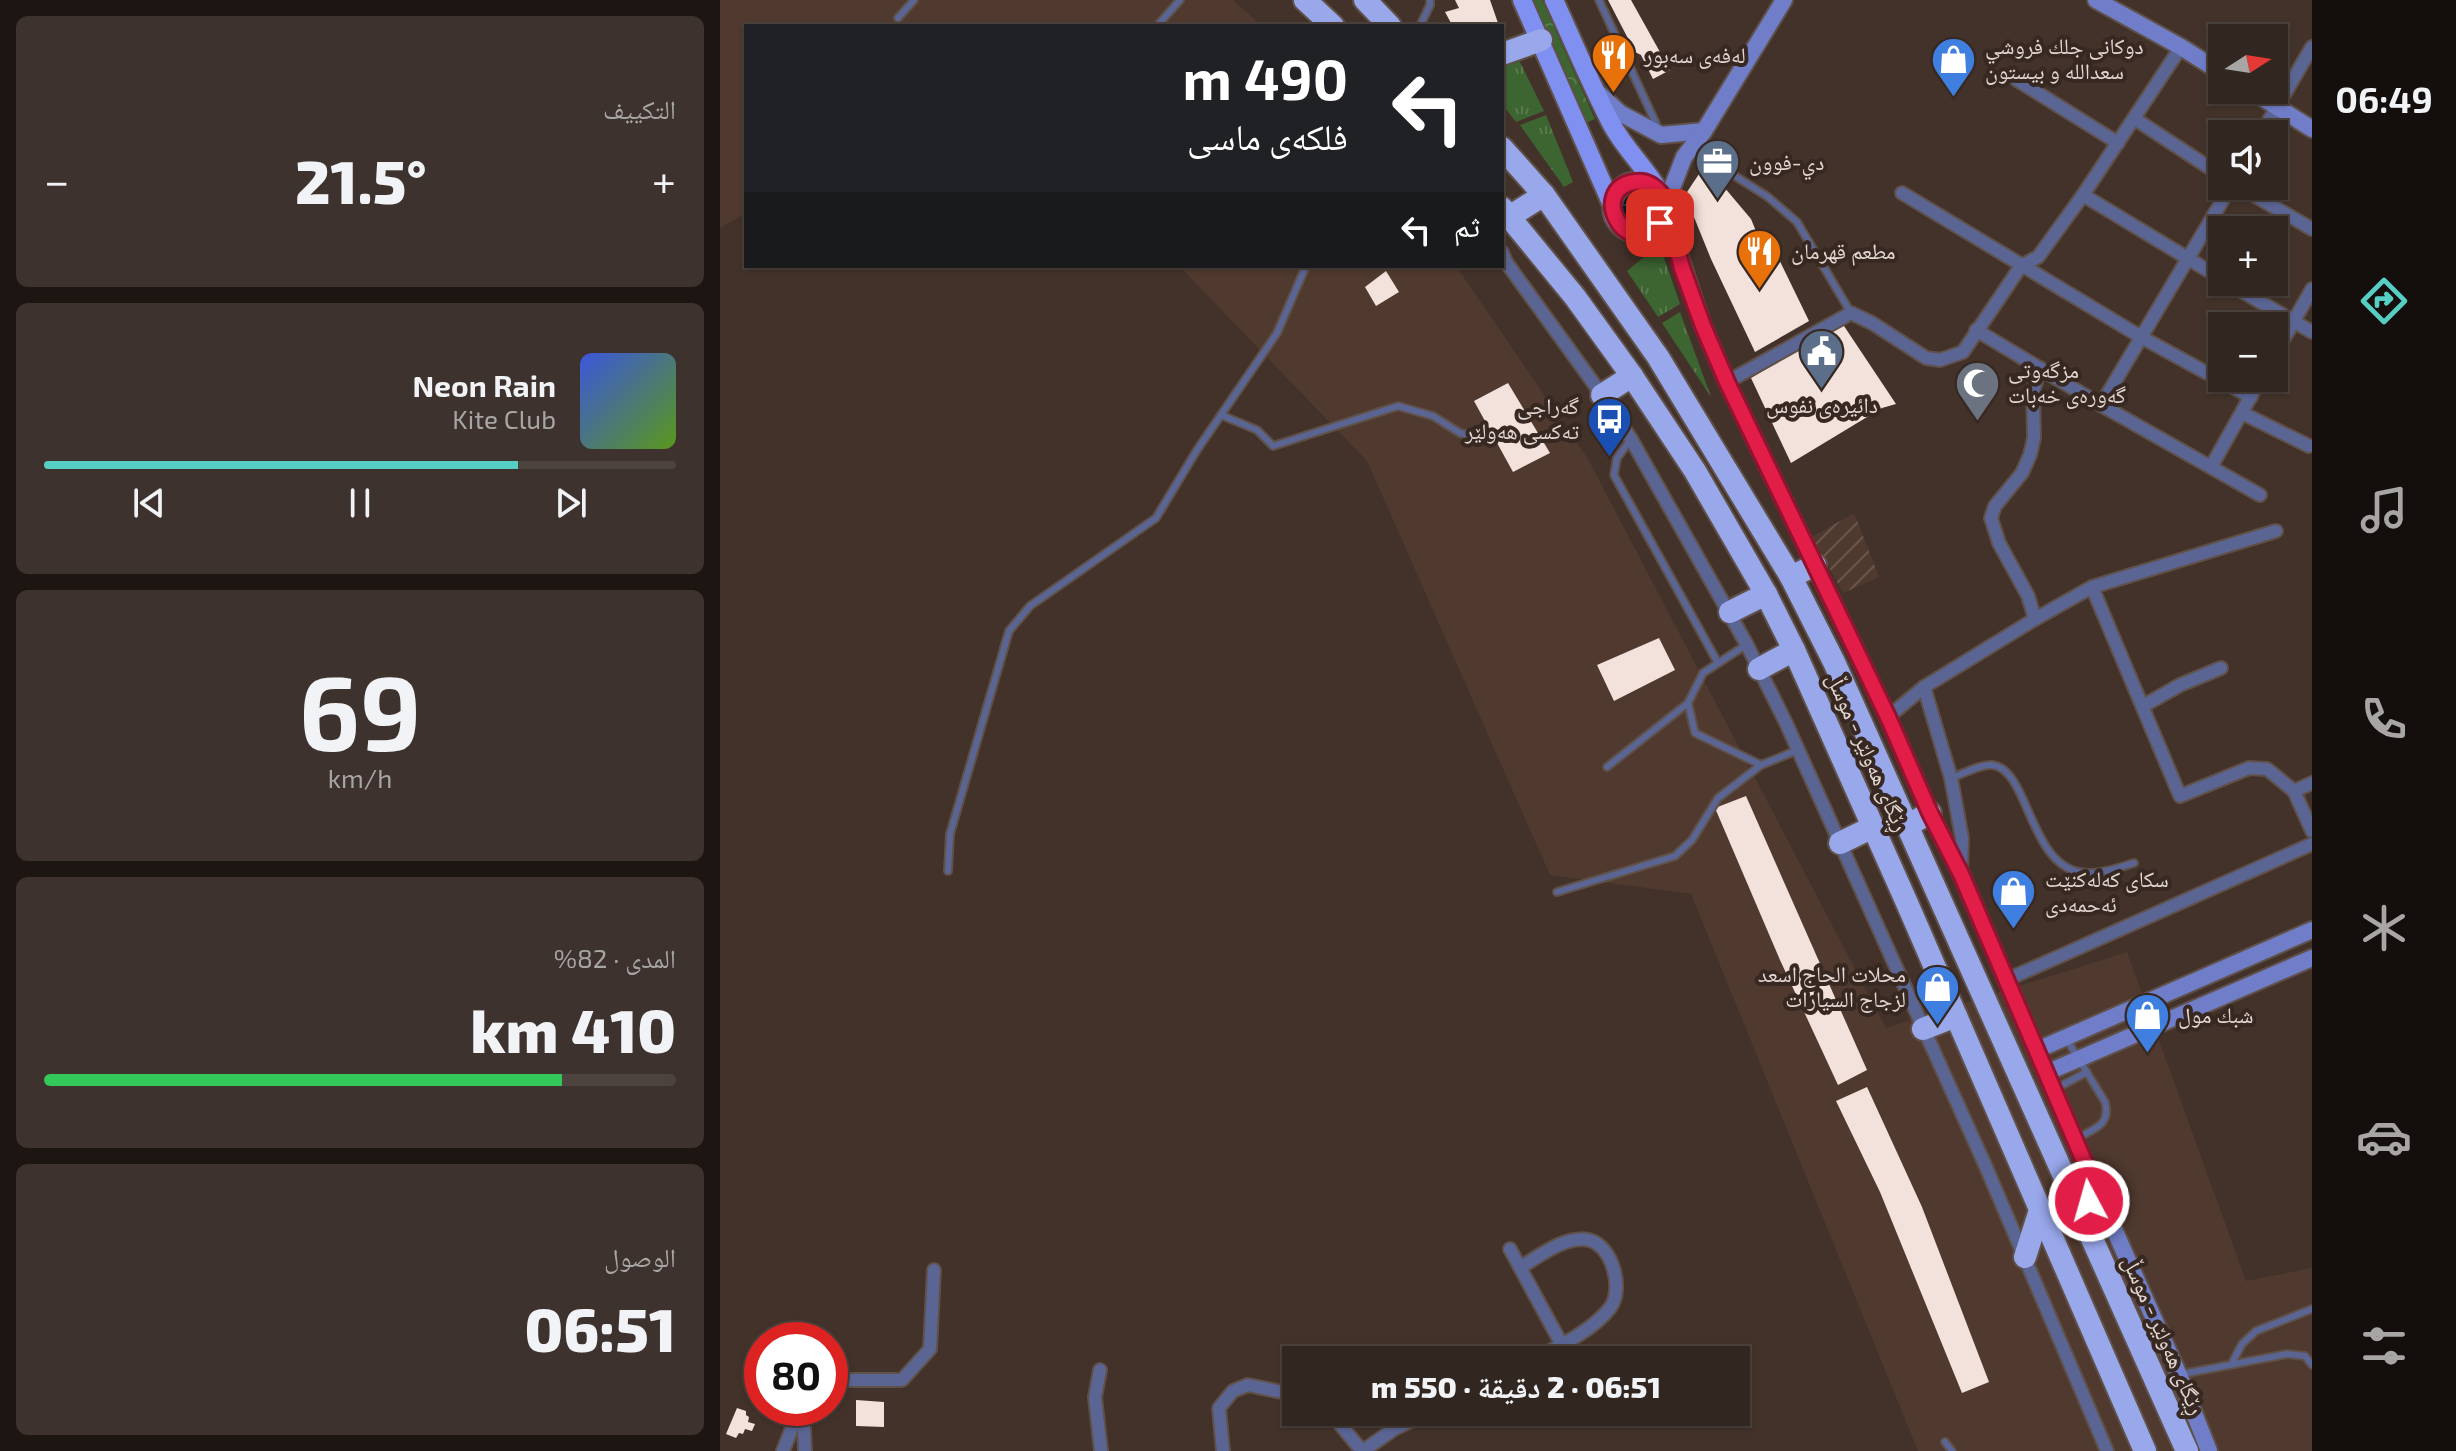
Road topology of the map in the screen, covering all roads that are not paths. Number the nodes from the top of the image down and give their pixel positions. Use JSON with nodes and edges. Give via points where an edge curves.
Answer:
{"nodes":[{"id":1,"x":914,"y":0,"type":"edge"},
{"id":2,"x":1180,"y":0,"type":"edge"},
{"id":3,"x":1305,"y":0,"type":"edge"},
{"id":4,"x":1365,"y":0,"type":"edge"},
{"id":5,"x":1430,"y":0,"type":"edge"},
{"id":6,"x":1522,"y":0,"type":"edge"},
{"id":7,"x":1554,"y":0,"type":"edge"},
{"id":8,"x":1599,"y":0,"type":"edge"},
{"id":9,"x":1784,"y":0,"type":"edge"},
{"id":10,"x":2096,"y":0,"type":"edge"},
{"id":11,"x":898,"y":18,"type":"dead end"},
{"id":12,"x":1159,"y":24,"type":"edge"},
{"id":13,"x":1331,"y":24,"type":"edge"},
{"id":14,"x":1388,"y":24,"type":"edge"},
{"id":15,"x":1421,"y":24,"type":"edge"},
{"id":16,"x":1541,"y":40,"type":"junction"},
{"id":17,"x":2181,"y":47,"type":"junction"},
{"id":18,"x":2312,"y":47,"type":"edge"},
{"id":19,"x":1504,"y":53,"type":"edge"},
{"id":20,"x":2208,"y":64,"type":"edge"},
{"id":21,"x":2017,"y":80,"type":"dead end"},
{"id":22,"x":1598,"y":93,"type":"junction"},
{"id":23,"x":2272,"y":104,"type":"edge"},
{"id":24,"x":2277,"y":107,"type":"junction"},
{"id":25,"x":2135,"y":119,"type":"junction"},
{"id":26,"x":2269,"y":120,"type":"edge"},
{"id":27,"x":2312,"y":129,"type":"edge"},
{"id":28,"x":1704,"y":131,"type":"junction"},
{"id":29,"x":1661,"y":135,"type":"junction"},
{"id":30,"x":2118,"y":143,"type":"junction"},
{"id":31,"x":1691,"y":148,"type":"junction"},
{"id":32,"x":1504,"y":150,"type":"edge"},
{"id":33,"x":2208,"y":167,"type":"edge"},
{"id":34,"x":1902,"y":193,"type":"dead end"},
{"id":35,"x":1544,"y":195,"type":"junction"},
{"id":36,"x":2083,"y":195,"type":"junction"},
{"id":37,"x":2223,"y":200,"type":"edge"},
{"id":38,"x":2262,"y":200,"type":"edge"},
{"id":39,"x":1663,"y":202,"type":"junction"},
{"id":40,"x":1612,"y":205,"type":"junction"},
{"id":41,"x":1505,"y":212,"type":"edge"},
{"id":42,"x":2312,"y":229,"type":"edge"},
{"id":43,"x":1504,"y":257,"type":"edge"},
{"id":44,"x":2188,"y":259,"type":"junction"},
{"id":45,"x":2021,"y":266,"type":"junction"},
{"id":46,"x":1305,"y":268,"type":"edge"},
{"id":47,"x":2208,"y":271,"type":"edge"},
{"id":48,"x":2312,"y":289,"type":"edge"},
{"id":49,"x":2250,"y":296,"type":"edge"},
{"id":50,"x":1851,"y":313,"type":"junction"},
{"id":51,"x":2294,"y":321,"type":"junction"},
{"id":52,"x":1976,"y":330,"type":"junction"},
{"id":53,"x":2288,"y":332,"type":"edge"},
{"id":54,"x":2312,"y":332,"type":"edge"},
{"id":55,"x":2141,"y":337,"type":"junction"},
{"id":56,"x":2040,"y":368,"type":"junction"},
{"id":57,"x":1632,"y":376,"type":"junction"},
{"id":58,"x":1727,"y":382,"type":"junction"},
{"id":59,"x":2254,"y":392,"type":"edge"},
{"id":60,"x":1602,"y":395,"type":"junction"},
{"id":61,"x":2251,"y":397,"type":"junction"},
{"id":62,"x":2101,"y":405,"type":"junction"},
{"id":63,"x":2242,"y":413,"type":"junction"},
{"id":64,"x":1221,"y":415,"type":"junction"},
{"id":65,"x":1483,"y":438,"type":"dead end"},
{"id":66,"x":1631,"y":439,"type":"junction"},
{"id":67,"x":2309,"y":446,"type":"dead end"},
{"id":68,"x":2211,"y":467,"type":"junction"},
{"id":69,"x":2260,"y":495,"type":"dead end"},
{"id":70,"x":2276,"y":531,"type":"dead end"},
{"id":71,"x":1815,"y":565,"type":"junction"},
{"id":72,"x":1791,"y":577,"type":"junction"},
{"id":73,"x":2092,"y":587,"type":"junction"},
{"id":74,"x":1766,"y":594,"type":"junction"},
{"id":75,"x":1730,"y":612,"type":"junction"},
{"id":76,"x":2035,"y":619,"type":"junction"},
{"id":77,"x":1747,"y":645,"type":"junction"},
{"id":78,"x":1794,"y":650,"type":"junction"},
{"id":79,"x":1718,"y":663,"type":"junction"},
{"id":80,"x":2221,"y":668,"type":"dead end"},
{"id":81,"x":1759,"y":669,"type":"junction"},
{"id":82,"x":1924,"y":687,"type":"junction"},
{"id":83,"x":1688,"y":703,"type":"junction"},
{"id":84,"x":2143,"y":706,"type":"junction"},
{"id":85,"x":1888,"y":717,"type":"junction"},
{"id":86,"x":1798,"y":750,"type":"junction"},
{"id":87,"x":1761,"y":765,"type":"junction"},
{"id":88,"x":1607,"y":767,"type":"dead end"},
{"id":89,"x":1951,"y":778,"type":"junction"},
{"id":90,"x":2312,"y":783,"type":"edge"},
{"id":91,"x":2294,"y":791,"type":"junction"},
{"id":92,"x":1930,"y":813,"type":"junction"},
{"id":93,"x":1908,"y":825,"type":"junction"},
{"id":94,"x":1873,"y":827,"type":"junction"},
{"id":95,"x":2312,"y":831,"type":"edge"},
{"id":96,"x":1840,"y":843,"type":"junction"},
{"id":97,"x":2312,"y":844,"type":"edge"},
{"id":98,"x":2134,"y":863,"type":"dead end"},
{"id":99,"x":948,"y":871,"type":"dead end"},
{"id":100,"x":1961,"y":874,"type":"junction"},
{"id":101,"x":1557,"y":892,"type":"dead end"},
{"id":102,"x":2312,"y":930,"type":"edge"},
{"id":103,"x":2312,"y":958,"type":"edge"},
{"id":104,"x":2006,"y":980,"type":"junction"},
{"id":105,"x":1956,"y":1016,"type":"junction"},
{"id":106,"x":1923,"y":1029,"type":"junction"},
{"id":107,"x":2066,"y":1038,"type":"junction"},
{"id":108,"x":2037,"y":1050,"type":"junction"},
{"id":109,"x":2083,"y":1065,"type":"junction"},
{"id":110,"x":2046,"y":1073,"type":"junction"},
{"id":111,"x":2053,"y":1090,"type":"junction"},
{"id":112,"x":2074,"y":1140,"type":"junction"},
{"id":113,"x":2093,"y":1182,"type":"junction"},
{"id":114,"x":2040,"y":1210,"type":"junction"},
{"id":115,"x":2084,"y":1221,"type":"junction"},
{"id":116,"x":1510,"y":1249,"type":"dead end"},
{"id":117,"x":2025,"y":1257,"type":"junction"},
{"id":118,"x":1521,"y":1267,"type":"junction"},
{"id":119,"x":934,"y":1270,"type":"dead end"},
{"id":120,"x":2312,"y":1309,"type":"edge"},
{"id":121,"x":1562,"y":1345,"type":"joint"},
{"id":122,"x":2231,"y":1365,"type":"junction"},
{"id":123,"x":2312,"y":1365,"type":"edge"},
{"id":124,"x":1100,"y":1370,"type":"dead end"},
{"id":125,"x":2179,"y":1375,"type":"junction"},
{"id":126,"x":848,"y":1380,"type":"edge"},
{"id":127,"x":1282,"y":1392,"type":"edge"},
{"id":128,"x":2174,"y":1418,"type":"junction"},
{"id":129,"x":794,"y":1426,"type":"edge"},
{"id":130,"x":803,"y":1426,"type":"edge"},
{"id":131,"x":1341,"y":1426,"type":"edge"},
{"id":132,"x":1400,"y":1426,"type":"edge"},
{"id":133,"x":1945,"y":1442,"type":"dead end"},
{"id":134,"x":2141,"y":1442,"type":"edge"},
{"id":135,"x":783,"y":1451,"type":"edge"},
{"id":136,"x":805,"y":1451,"type":"edge"},
{"id":137,"x":1101,"y":1451,"type":"edge"},
{"id":138,"x":1223,"y":1451,"type":"edge"},
{"id":139,"x":1362,"y":1451,"type":"edge"},
{"id":140,"x":1952,"y":1451,"type":"edge"},
{"id":141,"x":2107,"y":1451,"type":"edge"},
{"id":142,"x":2187,"y":1451,"type":"edge"},
{"id":143,"x":2209,"y":1451,"type":"edge"}],
"edges":[{"from":1,"to":11,"type":"lane"},
{"from":2,"to":12,"type":"lane"},
{"from":3,"to":13,"type":"highway"},
{"from":4,"to":14,"type":"highway"},
{"from":5,"to":15,"type":"lane"},
{"from":6,"to":16,"type":"main road"},
{"from":7,"to":22,"type":"main road"},
{"from":8,"to":29,"type":"lane"},
{"from":9,"to":28,"type":"main road"},
{"from":10,"to":17,"type":"main road"},
{"from":16,"to":19,"type":"highway"},
{"from":16,"to":40,"type":"main road"},
{"from":17,"to":20,"type":"main road"},
{"from":17,"to":25,"type":"street"},
{"from":18,"to":24,"type":"street"},
{"from":21,"to":30,"type":"street"},
{"from":22,"to":29,"type":"main road","via":[[1620,113]]},
{"from":22,"to":39,"type":"main road"},
{"from":23,"to":24,"type":"main road"},
{"from":24,"to":26,"type":"street"},
{"from":24,"to":27,"type":"main road"},
{"from":25,"to":30,"type":"street"},
{"from":25,"to":33,"type":"street"},
{"from":28,"to":29,"type":"main road"},
{"from":28,"to":31,"type":"main road"},
{"from":30,"to":36,"type":"street"},
{"from":31,"to":39,"type":"main road"},
{"from":31,"to":50,"type":"lane","via":[[1797,222]]},
{"from":32,"to":35,"type":"highway","name":"ڕێگای هەولێر - موسڵ"},
{"from":34,"to":45,"type":"street"},
{"from":35,"to":41,"type":"highway"},
{"from":35,"to":72,"type":"highway","name":"ڕێگای هەولێر - موسڵ","via":[[1658,357]]},
{"from":36,"to":44,"type":"street"},
{"from":36,"to":45,"type":"street","via":[[2038,257]]},
{"from":37,"to":44,"type":"street"},
{"from":38,"to":42,"type":"street"},
{"from":39,"to":40,"type":"main road","via":[[1648,183],[1628,183]]},
{"from":39,"to":40,"type":"main road","via":[[1663,217],[1655,228],[1636,234],[1618,224]]},
{"from":39,"to":58,"type":"main road"},
{"from":41,"to":57,"type":"highway","name":"ڕێگای هەولێر - موسڵ"},
{"from":43,"to":60,"type":"street"},
{"from":44,"to":47,"type":"street"},
{"from":44,"to":55,"type":"street"},
{"from":45,"to":52,"type":"street"},
{"from":45,"to":55,"type":"street"},
{"from":46,"to":64,"type":"lane","via":[[1277,333]]},
{"from":48,"to":51,"type":"street"},
{"from":49,"to":51,"type":"street"},
{"from":50,"to":52,"type":"street","via":[[1926,358],[1940,360],[1963,352]]},
{"from":50,"to":58,"type":"street"},
{"from":51,"to":53,"type":"street"},
{"from":51,"to":54,"type":"street"},
{"from":52,"to":56,"type":"street"},
{"from":55,"to":61,"type":"street"},
{"from":55,"to":62,"type":"street"},
{"from":56,"to":62,"type":"street"},
{"from":56,"to":76,"type":"street","via":[[2033,392],[2030,455],[1991,518]]},
{"from":57,"to":60,"type":"highway"},
{"from":57,"to":74,"type":"highway","name":"ڕێگای هەولێر - موسڵ"},
{"from":58,"to":71,"type":"main road"},
{"from":59,"to":61,"type":"street"},
{"from":60,"to":66,"type":"street"},
{"from":61,"to":63,"type":"street"},
{"from":62,"to":68,"type":"street"},
{"from":63,"to":67,"type":"street"},
{"from":63,"to":68,"type":"street"},
{"from":64,"to":65,"type":"lane","via":[[1257,430],[1273,446],[1398,406]]},
{"from":64,"to":99,"type":"lane","via":[[1156,518],[1030,606],[1009,631],[950,834]]},
{"from":66,"to":75,"type":"street"},
{"from":66,"to":79,"type":"lane","via":[[1617,458],[1614,475]]},
{"from":68,"to":69,"type":"street"},
{"from":70,"to":73,"type":"street"},
{"from":71,"to":72,"type":"highway"},
{"from":71,"to":85,"type":"main road"},
{"from":72,"to":93,"type":"highway","name":"ڕێگای هەولێر - موسڵ"},
{"from":73,"to":76,"type":"street"},
{"from":73,"to":84,"type":"street"},
{"from":74,"to":75,"type":"highway"},
{"from":74,"to":78,"type":"highway","name":"ڕێگای هەولێر - موسڵ"},
{"from":75,"to":77,"type":"street"},
{"from":76,"to":82,"type":"street"},
{"from":77,"to":79,"type":"lane"},
{"from":77,"to":81,"type":"street"},
{"from":78,"to":81,"type":"highway"},
{"from":78,"to":94,"type":"highway","name":"ڕێگای هەولێر - موسڵ"},
{"from":79,"to":83,"type":"lane","via":[[1703,673]]},
{"from":80,"to":84,"type":"street"},
{"from":81,"to":86,"type":"street"},
{"from":82,"to":85,"type":"street"},
{"from":82,"to":89,"type":"street"},
{"from":83,"to":87,"type":"lane","via":[[1695,733]]},
{"from":83,"to":88,"type":"lane"},
{"from":84,"to":91,"type":"street","via":[[2180,796],[2249,768],[2267,769]]},
{"from":85,"to":92,"type":"main road"},
{"from":86,"to":87,"type":"lane"},
{"from":86,"to":96,"type":"street"},
{"from":87,"to":101,"type":"lane","via":[[1718,798],[1692,840],[1675,856]]},
{"from":89,"to":98,"type":"lane","via":[[1990,765],[2001,767],[2013,778],[2034,826],[2062,865],[2100,873]]},
{"from":89,"to":100,"type":"street","via":[[1962,838]]},
{"from":90,"to":91,"type":"street"},
{"from":91,"to":95,"type":"street"},
{"from":92,"to":93,"type":"highway"},
{"from":92,"to":100,"type":"main road"},
{"from":93,"to":115,"type":"highway","name":"ڕێگای هەولێر - موسڵ"},
{"from":94,"to":96,"type":"highway"},
{"from":94,"to":105,"type":"highway","name":"ڕێگای هەولێر - موسڵ"},
{"from":96,"to":106,"type":"street"},
{"from":97,"to":104,"type":"street"},
{"from":100,"to":104,"type":"main road"},
{"from":102,"to":107,"type":"main road"},
{"from":103,"to":109,"type":"main road"},
{"from":104,"to":108,"type":"main road"},
{"from":105,"to":106,"type":"highway"},
{"from":105,"to":114,"type":"highway","name":"ڕێگای هەولێر - موسڵ"},
{"from":106,"to":117,"type":"street"},
{"from":107,"to":108,"type":"main road"},
{"from":107,"to":109,"type":"lane"},
{"from":108,"to":110,"type":"main road"},
{"from":109,"to":110,"type":"main road"},
{"from":109,"to":111,"type":"lane"},
{"from":109,"to":112,"type":"lane","via":[[2108,1113],[2100,1125]]},
{"from":110,"to":111,"type":"main road"},
{"from":111,"to":112,"type":"main road"},
{"from":112,"to":113,"type":"main road"},
{"from":113,"to":115,"type":"highway"},
{"from":113,"to":125,"type":"main road"},
{"from":114,"to":117,"type":"highway"},
{"from":114,"to":134,"type":"highway","name":"ڕێگای هەولێر - موسڵ"},
{"from":115,"to":128,"type":"highway","name":"ڕێگای هەولێر - موسڵ"},
{"from":116,"to":118,"type":"street"},
{"from":117,"to":141,"type":"street"},
{"from":118,"to":121,"type":"street"},
{"from":118,"to":121,"type":"street","via":[[1568,1241],[1588,1240],[1600,1246],[1613,1267],[1617,1287],[1612,1305]]},
{"from":119,"to":126,"type":"street","via":[[930,1349],[902,1380]]},
{"from":120,"to":122,"type":"lane","via":[[2256,1331]]},
{"from":122,"to":123,"type":"lane","via":[[2287,1354],[2305,1356]]},
{"from":122,"to":125,"type":"lane"},
{"from":124,"to":137,"type":"street","via":[[1095,1397]]},
{"from":125,"to":143,"type":"main road"},
{"from":127,"to":138,"type":"street","via":[[1248,1385],[1233,1391],[1219,1408]]},
{"from":128,"to":134,"type":"highway"},
{"from":128,"to":142,"type":"highway","name":"ڕێگای هەولێر - موسڵ"},
{"from":129,"to":135,"type":"street"},
{"from":130,"to":136,"type":"street"},
{"from":131,"to":139,"type":"street"},
{"from":132,"to":139,"type":"street"},
{"from":133,"to":140,"type":"lane"}]}
